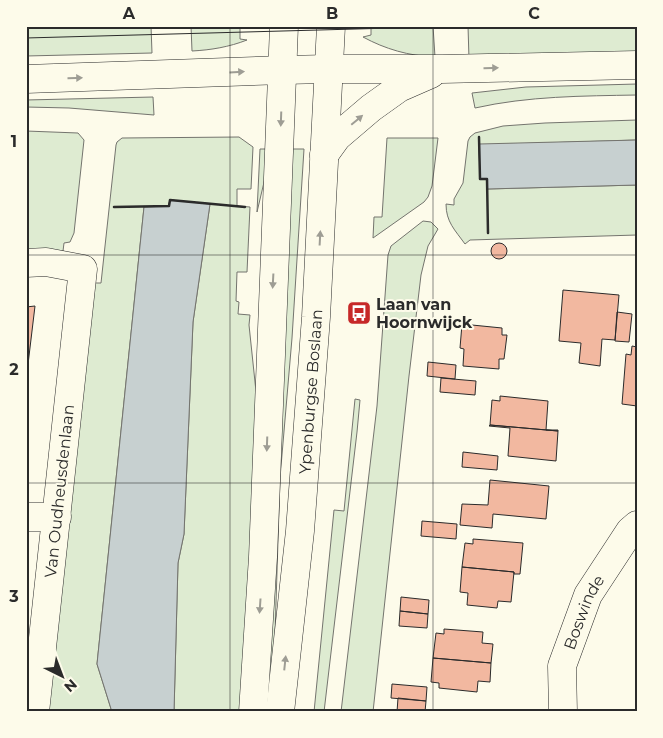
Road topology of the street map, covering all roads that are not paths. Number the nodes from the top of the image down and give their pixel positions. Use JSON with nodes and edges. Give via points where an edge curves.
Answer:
{"nodes":[{"id":1,"x":284,"y":26,"type":"edge"},
{"id":2,"x":331,"y":26,"type":"edge"},
{"id":3,"x":637,"y":66,"type":"edge"},
{"id":4,"x":328,"y":69,"type":"junction"},
{"id":5,"x":442,"y":69,"type":"junction"},
{"id":6,"x":283,"y":70,"type":"junction"},
{"id":7,"x":26,"y":79,"type":"edge"},
{"id":8,"x":324,"y":155,"type":"junction"},
{"id":9,"x":26,"y":263,"type":"edge"},
{"id":10,"x":26,"y":517,"type":"edge"},
{"id":11,"x":57,"y":517,"type":"junction"},
{"id":12,"x":637,"y":525,"type":"edge"},
{"id":13,"x":35,"y":712,"type":"edge"},
{"id":14,"x":253,"y":712,"type":"edge"},
{"id":15,"x":280,"y":712,"type":"edge"},
{"id":16,"x":563,"y":712,"type":"edge"}],
"edges":[{"from":1,"to":6,"type":"main road"},
{"from":2,"to":4,"type":"main road","name":"Ypenburgse Boslaan"},
{"from":5,"to":3,"type":"main road","one_way":true},
{"from":4,"to":5,"type":"main road"},
{"from":4,"to":6,"type":"main road"},
{"from":4,"to":8,"type":"main road","name":"Ypenburgse Boslaan"},
{"from":8,"to":5,"type":"main road","one_way":true,"via":[[338,137],[371,108],[399,88]]},
{"from":7,"to":6,"type":"main road","one_way":true},
{"from":6,"to":14,"type":"main road","one_way":true,"via":[[263,557]]},
{"from":15,"to":8,"type":"main road","name":"Ypenburgse Boslaan","one_way":true,"via":[[300,531]]},
{"from":9,"to":11,"type":"main road","name":"Van Oudheusdenlaan","via":[[46,262],[83,270]]},
{"from":10,"to":11,"type":"main road"},
{"from":11,"to":13,"type":"main road","name":"Van Oudheusdenlaan"},
{"from":12,"to":16,"type":"main road","name":"Boswinde","via":[[588,595],[562,666]]}]}
